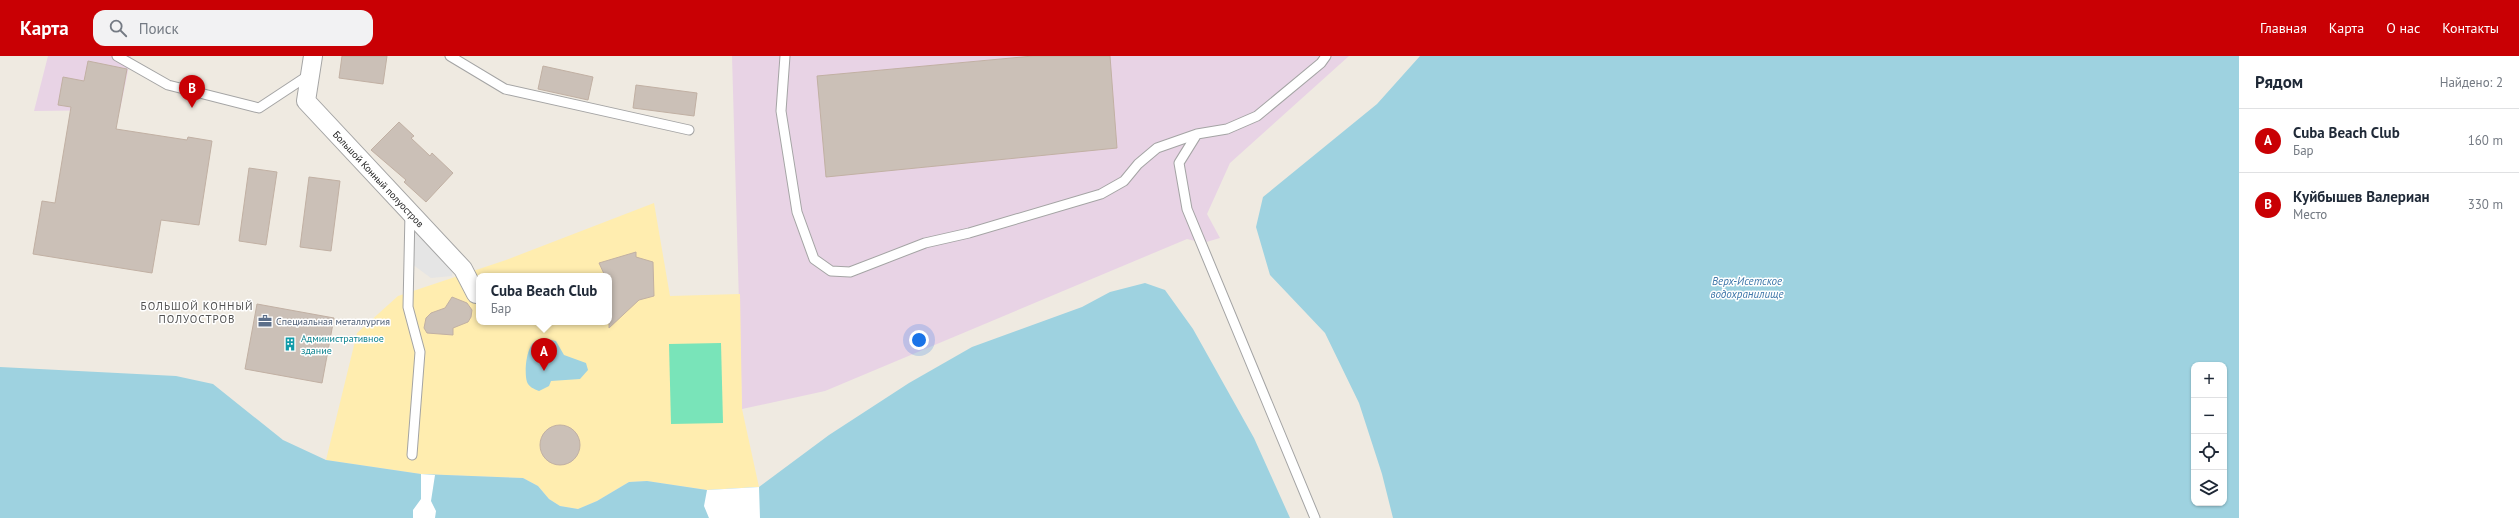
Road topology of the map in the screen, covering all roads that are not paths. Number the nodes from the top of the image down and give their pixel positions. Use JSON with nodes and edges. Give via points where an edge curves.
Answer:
{"nodes":[{"id":1,"x":117,"y":56,"type":"edge"},
{"id":2,"x":313,"y":56,"type":"edge"},
{"id":3,"x":450,"y":56,"type":"edge"},
{"id":4,"x":785,"y":56,"type":"edge"},
{"id":5,"x":1326,"y":56,"type":"edge"},
{"id":6,"x":310,"y":74,"type":"junction"},
{"id":7,"x":689,"y":130,"type":"dead end"},
{"id":8,"x":1197,"y":134,"type":"junction"},
{"id":9,"x":410,"y":212,"type":"junction"},
{"id":10,"x":476,"y":294,"type":"dead end"},
{"id":11,"x":412,"y":455,"type":"dead end"},
{"id":12,"x":1315,"y":518,"type":"edge"}],
"edges":[{"from":1,"to":6,"type":"lane","via":[[168,85],[259,108]]},
{"from":2,"to":6,"type":"street","name":"Большой Конный полуостров"},
{"from":3,"to":7,"type":"lane","via":[[505,89]]},
{"from":4,"to":8,"type":"lane","via":[[781,111],[797,212],[814,259],[831,271],[850,272],[925,243],[969,233],[1101,194],[1124,181],[1138,164],[1157,148]]},
{"from":5,"to":8,"type":"lane","via":[[1321,63],[1257,116],[1228,129]]},
{"from":6,"to":9,"type":"street","name":"Большой Конный полуостров","via":[[306,100]]},
{"from":8,"to":12,"type":"lane","via":[[1179,163],[1186,209]]},
{"from":9,"to":10,"type":"street","name":"Большой Конный полуостров","via":[[463,269]]},
{"from":9,"to":11,"type":"lane","via":[[408,307],[420,352]]}]}
